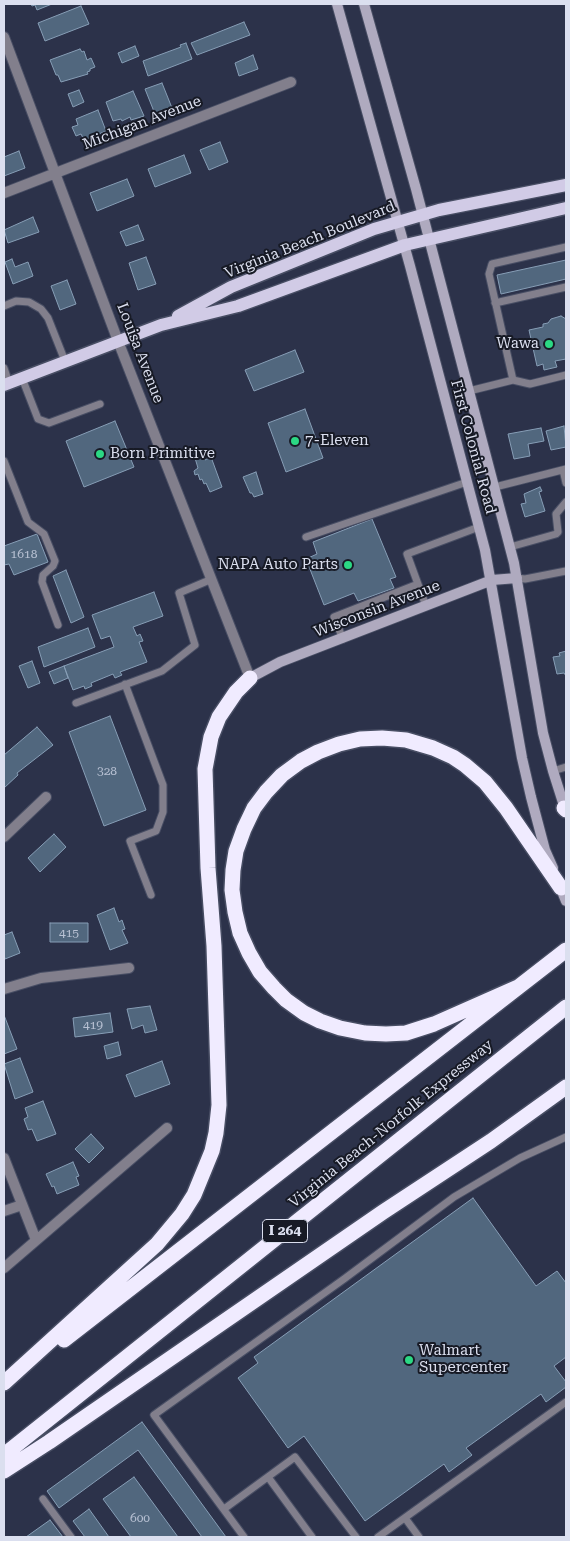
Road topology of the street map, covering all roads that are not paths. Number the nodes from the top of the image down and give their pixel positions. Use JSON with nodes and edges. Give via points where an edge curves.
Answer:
{"nodes":[{"id":1,"x":337,"y":4,"type":"edge"},
{"id":2,"x":364,"y":4,"type":"edge"},
{"id":3,"x":4,"y":37,"type":"edge"},
{"id":4,"x":291,"y":82,"type":"dead end"},
{"id":5,"x":56,"y":172,"type":"junction"},
{"id":6,"x":566,"y":184,"type":"edge"},
{"id":7,"x":4,"y":193,"type":"edge"},
{"id":8,"x":566,"y":208,"type":"edge"},
{"id":9,"x":423,"y":214,"type":"junction"},
{"id":10,"x":398,"y":221,"type":"junction"},
{"id":11,"x":429,"y":239,"type":"junction"},
{"id":12,"x":404,"y":245,"type":"junction"},
{"id":13,"x":566,"y":247,"type":"edge"},
{"id":14,"x":566,"y":287,"type":"edge"},
{"id":15,"x":495,"y":303,"type":"junction"},
{"id":16,"x":4,"y":306,"type":"edge"},
{"id":17,"x":161,"y":325,"type":"junction"},
{"id":18,"x":118,"y":341,"type":"junction"},
{"id":19,"x":65,"y":361,"type":"junction"},
{"id":20,"x":4,"y":368,"type":"edge"},
{"id":21,"x":566,"y":375,"type":"edge"},
{"id":22,"x":22,"y":378,"type":"junction"},
{"id":23,"x":513,"y":380,"type":"junction"},
{"id":24,"x":6,"y":384,"type":"edge"},
{"id":25,"x":469,"y":391,"type":"junction"},
{"id":26,"x":100,"y":404,"type":"dead end"},
{"id":27,"x":4,"y":461,"type":"edge"},
{"id":28,"x":565,"y":470,"type":"edge"},
{"id":29,"x":467,"y":482,"type":"junction"},
{"id":30,"x":566,"y":483,"type":"edge"},
{"id":31,"x":494,"y":487,"type":"junction"},
{"id":32,"x":566,"y":502,"type":"edge"},
{"id":33,"x":479,"y":527,"type":"junction"},
{"id":34,"x":306,"y":537,"type":"dead end"},
{"id":35,"x":510,"y":546,"type":"junction"},
{"id":36,"x":566,"y":570,"type":"edge"},
{"id":37,"x":517,"y":578,"type":"junction"},
{"id":38,"x":212,"y":579,"type":"junction"},
{"id":39,"x":492,"y":580,"type":"junction"},
{"id":40,"x":418,"y":584,"type":"junction"},
{"id":41,"x":426,"y":606,"type":"junction"},
{"id":42,"x":58,"y":625,"type":"dead end"},
{"id":43,"x":343,"y":639,"type":"junction"},
{"id":44,"x":250,"y":678,"type":"junction"},
{"id":45,"x":125,"y":684,"type":"junction"},
{"id":46,"x":76,"y":703,"type":"dead end"},
{"id":47,"x":566,"y":767,"type":"edge"},
{"id":48,"x":552,"y":771,"type":"junction"},
{"id":49,"x":46,"y":798,"type":"dead end"},
{"id":50,"x":566,"y":811,"type":"edge"},
{"id":51,"x":4,"y":837,"type":"edge"},
{"id":52,"x":563,"y":894,"type":"edge"},
{"id":53,"x":151,"y":895,"type":"dead end"},
{"id":54,"x":566,"y":950,"type":"edge"},
{"id":55,"x":129,"y":968,"type":"dead end"},
{"id":56,"x":520,"y":986,"type":"junction"},
{"id":57,"x":4,"y":989,"type":"edge"},
{"id":58,"x":566,"y":1007,"type":"edge"},
{"id":59,"x":566,"y":1087,"type":"edge"},
{"id":60,"x":167,"y":1128,"type":"dead end"},
{"id":61,"x":566,"y":1137,"type":"edge"},
{"id":62,"x":4,"y":1158,"type":"edge"},
{"id":63,"x":22,"y":1205,"type":"junction"},
{"id":64,"x":4,"y":1211,"type":"edge"},
{"id":65,"x":36,"y":1240,"type":"junction"},
{"id":66,"x":4,"y":1268,"type":"edge"},
{"id":67,"x":4,"y":1383,"type":"edge"},
{"id":68,"x":4,"y":1387,"type":"edge"},
{"id":69,"x":566,"y":1402,"type":"edge"},
{"id":70,"x":4,"y":1455,"type":"edge"},
{"id":71,"x":4,"y":1471,"type":"edge"},
{"id":72,"x":268,"y":1477,"type":"junction"},
{"id":73,"x":43,"y":1499,"type":"dead end"},
{"id":74,"x":224,"y":1509,"type":"junction"},
{"id":75,"x":405,"y":1518,"type":"junction"},
{"id":76,"x":71,"y":1537,"type":"edge"},
{"id":77,"x":244,"y":1537,"type":"edge"},
{"id":78,"x":312,"y":1537,"type":"edge"},
{"id":79,"x":356,"y":1537,"type":"edge"},
{"id":80,"x":378,"y":1537,"type":"edge"},
{"id":81,"x":419,"y":1537,"type":"edge"}],
"edges":[{"from":1,"to":10,"type":"main road","name":"First Colonial Road"},
{"from":2,"to":9,"type":"main road","name":"First Colonial Road"},
{"from":3,"to":5,"type":"street","name":"Louisa Avenue"},
{"from":4,"to":5,"type":"street","name":"Michigan Avenue"},
{"from":5,"to":7,"type":"street","name":"Michigan Avenue"},
{"from":5,"to":18,"type":"street","name":"Louisa Avenue"},
{"from":6,"to":9,"type":"main road","name":"Virginia Beach Boulevard"},
{"from":8,"to":11,"type":"main road","name":"Virginia Beach Boulevard"},
{"from":9,"to":10,"type":"main road","name":"Virginia Beach Boulevard"},
{"from":9,"to":11,"type":"main road","name":"First Colonial Road"},
{"from":10,"to":12,"type":"main road","name":"First Colonial Road"},
{"from":10,"to":17,"type":"main road","name":"Virginia Beach Boulevard","via":[[253,278]]},
{"from":11,"to":12,"type":"main road","name":"Virginia Beach Boulevard"},
{"from":11,"to":25,"type":"main road","name":"First Colonial Road"},
{"from":12,"to":17,"type":"main road","name":"Virginia Beach Boulevard","via":[[238,306]]},
{"from":12,"to":29,"type":"main road","name":"First Colonial Road"},
{"from":13,"to":15,"type":"lane","via":[[492,264],[488,274]]},
{"from":14,"to":15,"type":"lane"},
{"from":15,"to":23,"type":"lane"},
{"from":16,"to":19,"type":"lane","via":[[16,301],[29,302],[41,309],[48,318]]},
{"from":17,"to":18,"type":"main road","name":"Virginia Beach Boulevard"},
{"from":18,"to":19,"type":"main road","name":"Virginia Beach Boulevard"},
{"from":18,"to":38,"type":"street","name":"Louisa Avenue"},
{"from":19,"to":22,"type":"main road","name":"Virginia Beach Boulevard"},
{"from":20,"to":24,"type":"lane"},
{"from":21,"to":23,"type":"lane","via":[[530,384]]},
{"from":22,"to":24,"type":"main road","name":"Virginia Beach Boulevard"},
{"from":22,"to":26,"type":"lane","via":[[38,419],[49,423]]},
{"from":23,"to":25,"type":"lane"},
{"from":25,"to":31,"type":"main road","name":"First Colonial Road"},
{"from":27,"to":42,"type":"lane","via":[[28,522],[44,534],[56,561],[42,582]]},
{"from":28,"to":30,"type":"lane"},
{"from":28,"to":31,"type":"lane"},
{"from":29,"to":33,"type":"main road","name":"First Colonial Road"},
{"from":29,"to":34,"type":"lane"},
{"from":31,"to":35,"type":"main road","name":"First Colonial Road"},
{"from":32,"to":35,"type":"lane","via":[[556,514],[556,534]]},
{"from":33,"to":39,"type":"main road","name":"First Colonial Road"},
{"from":33,"to":40,"type":"lane","via":[[407,554]]},
{"from":35,"to":37,"type":"main road","name":"First Colonial Road"},
{"from":36,"to":37,"type":"lane"},
{"from":37,"to":39,"type":"main road","name":"Wisconsin Avenue"},
{"from":37,"to":48,"type":"main road","name":"First Colonial Road"},
{"from":38,"to":44,"type":"street","name":"Louisa Avenue"},
{"from":38,"to":45,"type":"lane","via":[[178,593],[195,645],[162,671]]},
{"from":39,"to":41,"type":"main road","name":"Wisconsin Avenue"},
{"from":39,"to":52,"type":"main road","name":"First Colonial Road","via":[[529,790],[545,850]]},
{"from":40,"to":41,"type":"lane"},
{"from":40,"to":43,"type":"lane","via":[[334,617]]},
{"from":41,"to":43,"type":"main road","name":"Wisconsin Avenue"},
{"from":43,"to":44,"type":"main road","name":"Wisconsin Avenue","via":[[280,662]]},
{"from":44,"to":67,"type":"highway","via":[[218,718],[205,770],[219,1105],[212,1151],[194,1194],[157,1244]]},
{"from":45,"to":46,"type":"lane"},
{"from":45,"to":53,"type":"lane","via":[[163,785],[163,812],[156,831],[130,841]]},
{"from":47,"to":48,"type":"lane"},
{"from":48,"to":50,"type":"main road","name":"First Colonial Road"},
{"from":49,"to":51,"type":"street"},
{"from":52,"to":56,"type":"highway","via":[[485,782],[454,757],[406,740],[360,739],[339,744],[301,761],[266,792],[244,829],[236,852],[232,890],[240,933],[260,972],[286,1000],[304,1013],[340,1028],[365,1033],[406,1033]]},
{"from":54,"to":56,"type":"highway","name":"Virginia Beach-Norfolk Expressway"},
{"from":55,"to":57,"type":"street","via":[[41,978]]},
{"from":56,"to":68,"type":"highway","name":"Virginia Beach-Norfolk Expressway"},
{"from":58,"to":70,"type":"highway","name":"Virginia Beach-Norfolk Expressway","number":"I 264"},
{"from":59,"to":71,"type":"highway","via":[[491,1142]]},
{"from":60,"to":65,"type":"street"},
{"from":61,"to":74,"type":"lane","via":[[495,1172],[454,1197],[154,1415]]},
{"from":62,"to":63,"type":"street"},
{"from":63,"to":64,"type":"street"},
{"from":63,"to":65,"type":"street"},
{"from":65,"to":66,"type":"street"},
{"from":69,"to":75,"type":"lane"},
{"from":72,"to":74,"type":"lane"},
{"from":72,"to":78,"type":"lane"},
{"from":72,"to":79,"type":"lane","via":[[295,1457]]},
{"from":73,"to":76,"type":"lane"},
{"from":74,"to":77,"type":"lane"},
{"from":75,"to":80,"type":"lane"},
{"from":75,"to":81,"type":"lane"}]}
